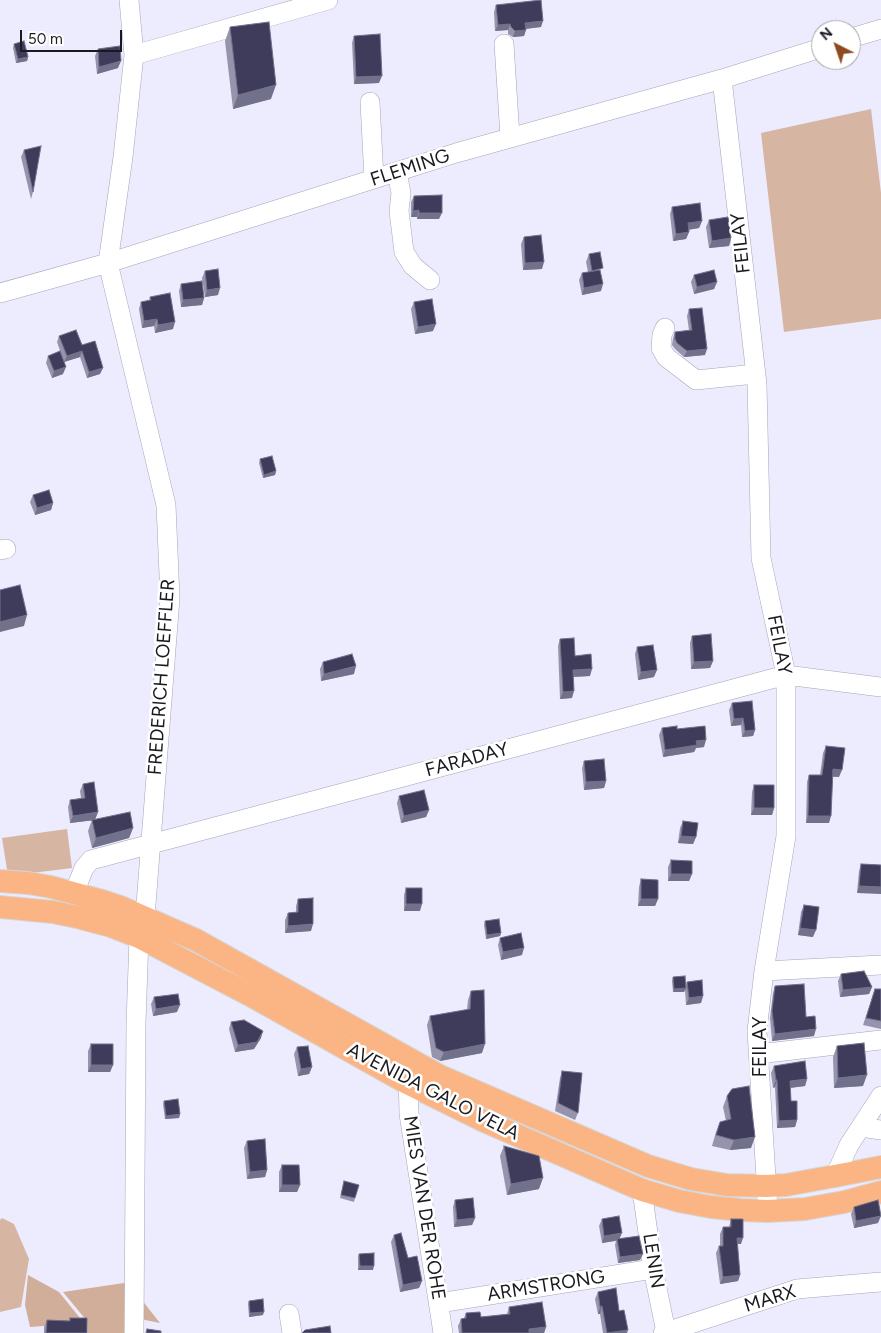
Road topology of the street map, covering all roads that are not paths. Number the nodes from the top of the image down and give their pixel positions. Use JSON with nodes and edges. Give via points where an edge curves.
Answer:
{"nodes":[{"id":1,"x":129,"y":0,"type":"edge"},
{"id":2,"x":328,"y":0,"type":"edge"},
{"id":3,"x":881,"y":29,"type":"edge"},
{"id":4,"x":861,"y":35,"type":"edge"},
{"id":5,"x":504,"y":44,"type":"dead end"},
{"id":6,"x":811,"y":51,"type":"edge"},
{"id":7,"x":134,"y":55,"type":"junction"},
{"id":8,"x":722,"y":79,"type":"junction"},
{"id":9,"x":370,"y":102,"type":"dead end"},
{"id":10,"x":510,"y":137,"type":"junction"},
{"id":11,"x":396,"y":172,"type":"junction"},
{"id":12,"x":374,"y":179,"type":"junction"},
{"id":13,"x":108,"y":263,"type":"junction"},
{"id":14,"x":430,"y":280,"type":"dead end"},
{"id":15,"x":0,"y":293,"type":"edge"},
{"id":16,"x":666,"y":328,"type":"dead end"},
{"id":17,"x":756,"y":374,"type":"junction"},
{"id":18,"x":786,"y":675,"type":"junction"},
{"id":19,"x":881,"y":688,"type":"edge"},
{"id":20,"x":150,"y":845,"type":"junction"},
{"id":21,"x":0,"y":881,"type":"edge"},
{"id":22,"x":74,"y":893,"type":"junction"},
{"id":23,"x":0,"y":907,"type":"edge"},
{"id":24,"x":142,"y":927,"type":"junction"},
{"id":25,"x":881,"y":965,"type":"edge"},
{"id":26,"x":764,"y":971,"type":"junction"},
{"id":27,"x":881,"y":1040,"type":"edge"},
{"id":28,"x":758,"y":1054,"type":"junction"},
{"id":29,"x":409,"y":1059,"type":"junction"},
{"id":30,"x":407,"y":1083,"type":"junction"},
{"id":31,"x":881,"y":1096,"type":"edge"},
{"id":32,"x":862,"y":1125,"type":"junction"},
{"id":33,"x":881,"y":1130,"type":"edge"},
{"id":34,"x":881,"y":1167,"type":"edge"},
{"id":35,"x":835,"y":1176,"type":"junction"},
{"id":36,"x":766,"y":1186,"type":"junction"},
{"id":37,"x":642,"y":1190,"type":"junction"},
{"id":38,"x":881,"y":1192,"type":"edge"},
{"id":39,"x":768,"y":1211,"type":"junction"},
{"id":40,"x":653,"y":1269,"type":"junction"},
{"id":41,"x":881,"y":1282,"type":"edge"},
{"id":42,"x":438,"y":1303,"type":"junction"},
{"id":43,"x":289,"y":1314,"type":"dead end"},
{"id":44,"x":664,"y":1332,"type":"edge"},
{"id":45,"x":134,"y":1333,"type":"edge"},
{"id":46,"x":292,"y":1333,"type":"edge"},
{"id":47,"x":443,"y":1333,"type":"edge"}],
"edges":[{"from":1,"to":7,"type":"street"},
{"from":2,"to":7,"type":"street"},
{"from":3,"to":4,"type":"street"},
{"from":5,"to":10,"type":"street"},
{"from":6,"to":8,"type":"street","name":"FLEMING"},
{"from":7,"to":13,"type":"street"},
{"from":8,"to":10,"type":"street","name":"FLEMING"},
{"from":8,"to":17,"type":"street","name":"FEILAY"},
{"from":9,"to":12,"type":"street"},
{"from":10,"to":11,"type":"street","name":"FLEMING"},
{"from":11,"to":12,"type":"street","name":"FLEMING"},
{"from":11,"to":14,"type":"street","via":[[401,193],[399,211],[404,252],[413,266]]},
{"from":12,"to":13,"type":"street","name":"FLEMING"},
{"from":13,"to":15,"type":"street","name":"FLEMING"},
{"from":13,"to":20,"type":"street","name":"FREDERICH LOEFFLER","via":[[166,505],[170,598]]},
{"from":16,"to":17,"type":"street","via":[[661,348],[666,357],[696,380]]},
{"from":17,"to":18,"type":"street","name":"FEILAY","via":[[762,558]]},
{"from":18,"to":19,"type":"street","name":"FARADAY"},
{"from":18,"to":20,"type":"street","name":"FARADAY"},
{"from":18,"to":26,"type":"street","name":"FEILAY","via":[[786,836]]},
{"from":20,"to":22,"type":"street","name":"FARADAY","via":[[91,860],[84,868]]},
{"from":20,"to":24,"type":"street","name":"FREDERICH LOEFFLER"},
{"from":21,"to":22,"type":"main road","name":"AVENIDA GALO VELA","via":[[28,883]]},
{"from":22,"to":24,"type":"main road","name":"AVENIDA GALO VELA","via":[[122,908]]},
{"from":23,"to":24,"type":"main road","name":"AVENIDA GALO VELA","via":[[53,912],[111,926]]},
{"from":24,"to":29,"type":"main road","name":"AVENIDA GALO VELA","via":[[196,940]]},
{"from":24,"to":30,"type":"main road","name":"AVENIDA GALO VELA","via":[[250,995]]},
{"from":24,"to":45,"type":"street","name":"FREDERICH LOEFFLER","via":[[136,1023]]},
{"from":25,"to":26,"type":"street"},
{"from":26,"to":28,"type":"street","name":"FEILAY","via":[[757,1031]]},
{"from":27,"to":28,"type":"street"},
{"from":28,"to":36,"type":"street","name":"FEILAY"},
{"from":29,"to":30,"type":"street","name":"MIES VAN DER ROHE"},
{"from":29,"to":36,"type":"main road","name":"AVENIDA GALO VELA","via":[[440,1076],[648,1166],[691,1180]]},
{"from":30,"to":37,"type":"main road","name":"AVENIDA GALO VELA","via":[[482,1120]]},
{"from":30,"to":42,"type":"street","name":"MIES VAN DER ROHE"},
{"from":31,"to":32,"type":"street"},
{"from":32,"to":33,"type":"street"},
{"from":32,"to":35,"type":"street","via":[[849,1144]]},
{"from":34,"to":35,"type":"main road","name":"AVENIDA GALO VELA"},
{"from":35,"to":36,"type":"main road","name":"AVENIDA GALO VELA"},
{"from":36,"to":39,"type":"street","name":"FEILAY"},
{"from":37,"to":39,"type":"main road","name":"AVENIDA GALO VELA","via":[[711,1207]]},
{"from":37,"to":40,"type":"street","name":"LENIN"},
{"from":38,"to":39,"type":"main road","name":"AVENIDA GALO VELA","via":[[805,1209]]},
{"from":40,"to":42,"type":"street","name":"ARMSTRONG"},
{"from":40,"to":44,"type":"street","name":"LENIN"},
{"from":41,"to":44,"type":"street","name":"MARX","via":[[796,1289]]},
{"from":42,"to":47,"type":"street","name":"MIES VAN DER ROHE"},
{"from":43,"to":46,"type":"street"}]}
